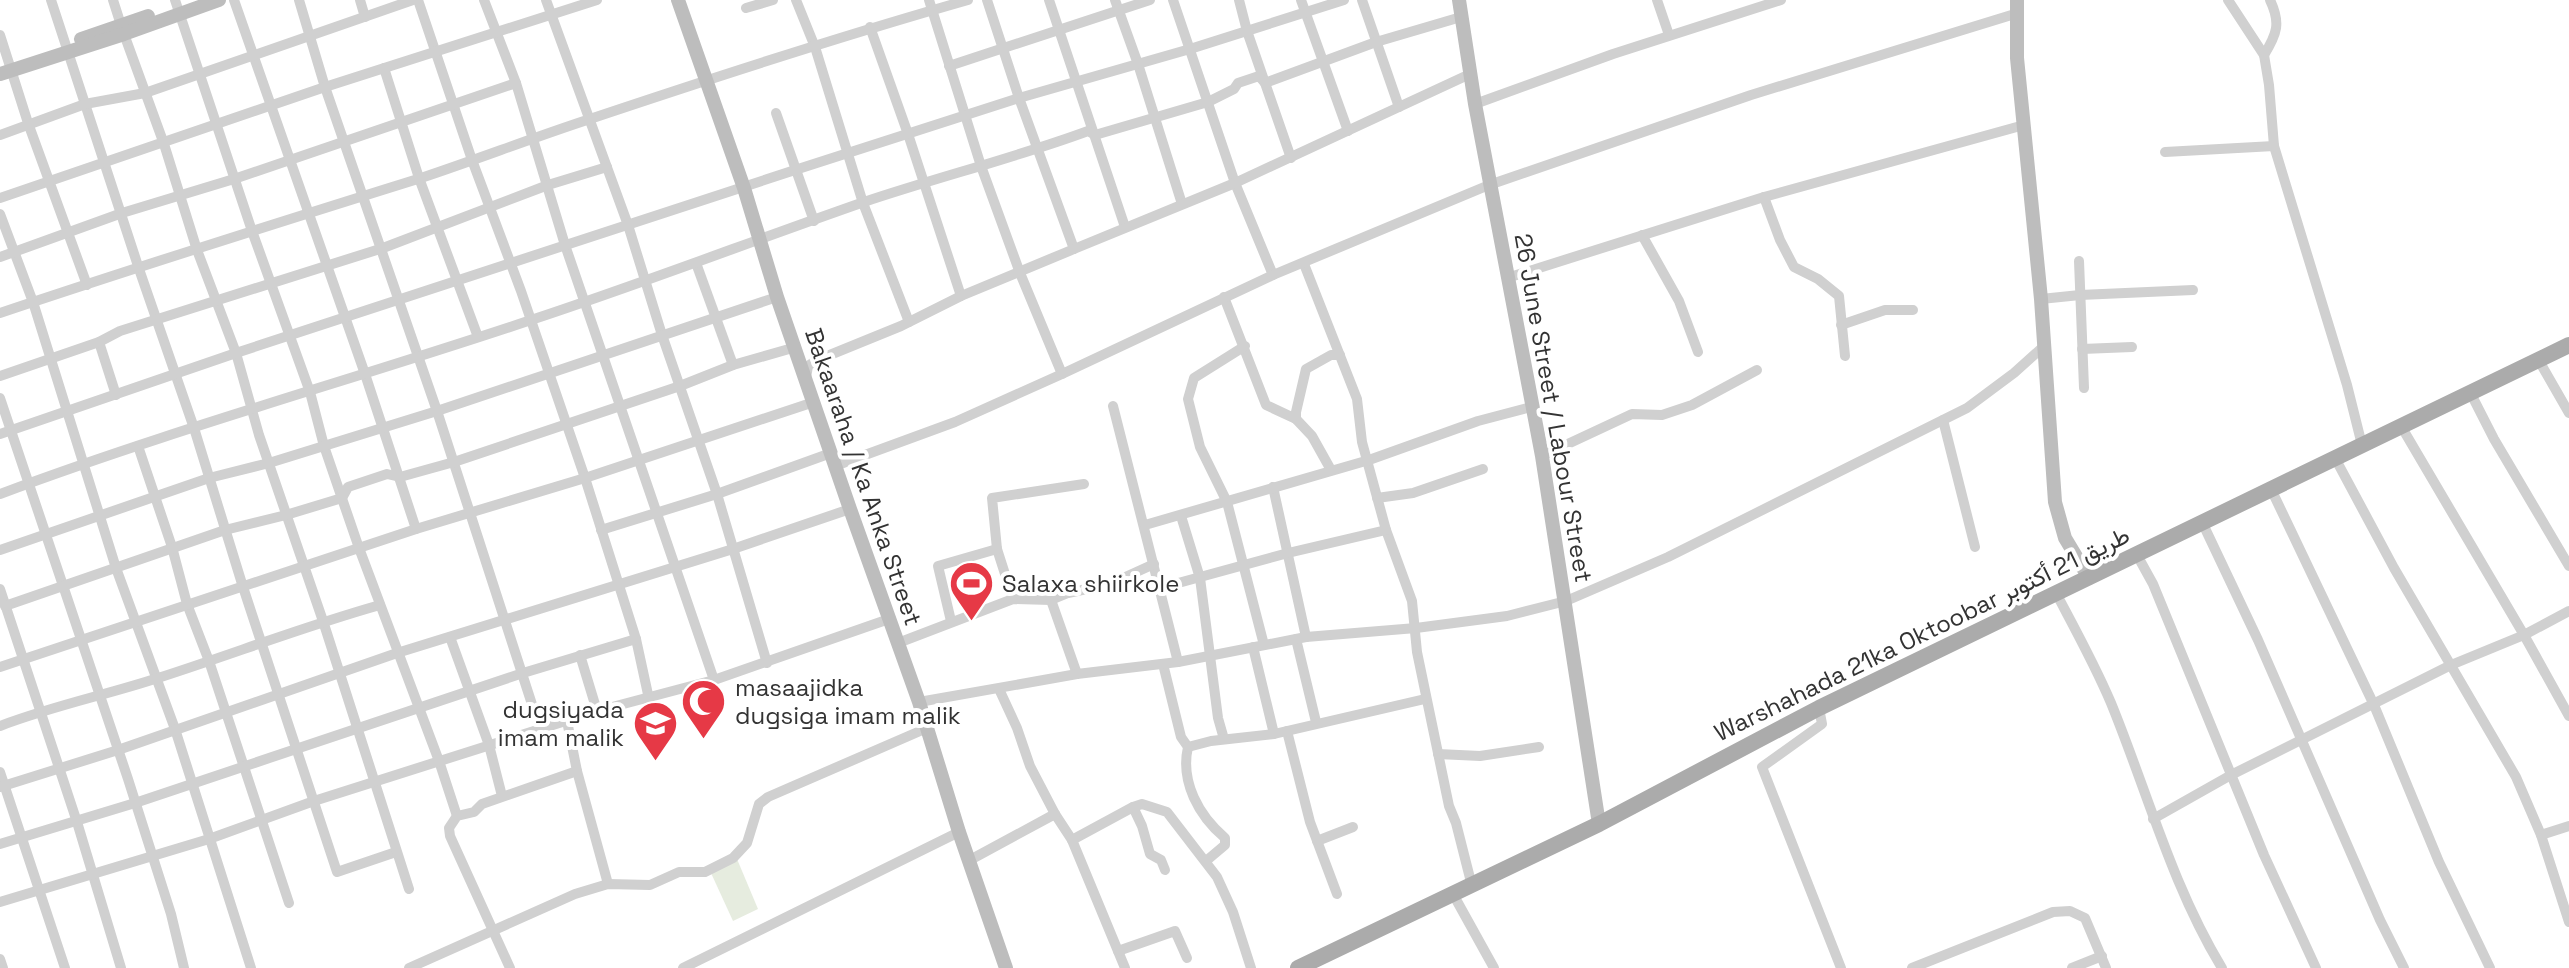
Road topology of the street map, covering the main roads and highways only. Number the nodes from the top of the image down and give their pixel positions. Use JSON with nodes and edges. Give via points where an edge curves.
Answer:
{"nodes":[{"id":1,"x":2569,"y":345,"type":"edge"},
{"id":2,"x":1298,"y":968,"type":"edge"}],
"edges":[{"from":1,"to":2,"type":"main road","name":"Warshahada 21ka Oktoobar طريق 21 أكتوبر","via":[[1819,708],[1599,824]]}]}
